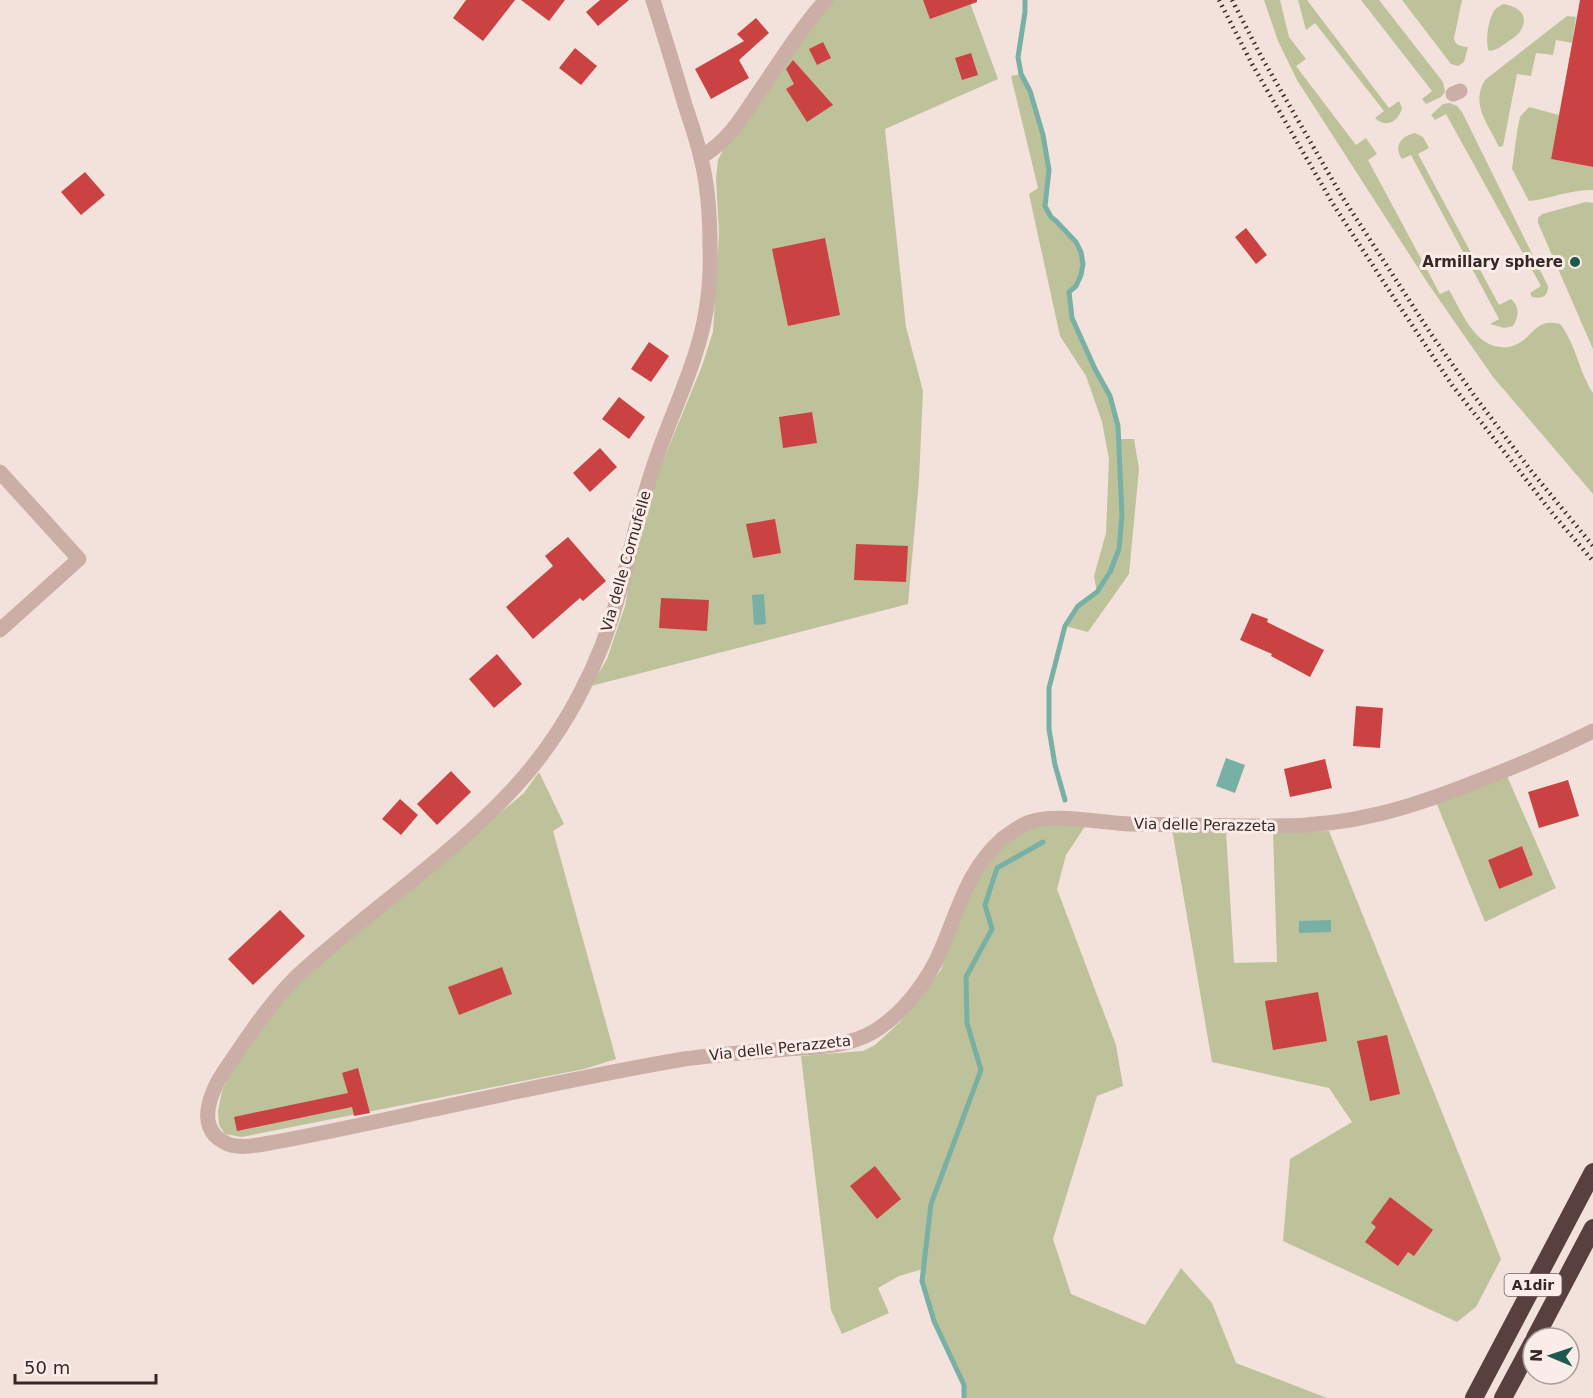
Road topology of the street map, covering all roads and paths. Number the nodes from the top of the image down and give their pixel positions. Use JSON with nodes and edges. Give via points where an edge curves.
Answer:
{"nodes":[{"id":1,"x":653,"y":0,"type":"edge"},
{"id":2,"x":826,"y":0,"type":"edge"},
{"id":3,"x":701,"y":157,"type":"junction"},
{"id":4,"x":0,"y":472,"type":"edge"},
{"id":5,"x":0,"y":630,"type":"edge"},
{"id":6,"x":1593,"y":731,"type":"edge"},
{"id":7,"x":276,"y":1142,"type":"joint"},
{"id":8,"x":1593,"y":1172,"type":"edge"},
{"id":9,"x":1593,"y":1228,"type":"edge"},
{"id":10,"x":1541,"y":1326,"type":"edge"},
{"id":11,"x":1521,"y":1364,"type":"edge"},
{"id":12,"x":1474,"y":1398,"type":"edge"},
{"id":13,"x":1503,"y":1398,"type":"edge"}],
"edges":[{"from":1,"to":3,"type":"street","name":"Via delle Cornufelle"},
{"from":2,"to":3,"type":"street","via":[[731,132]]},
{"from":3,"to":7,"type":"street","name":"Via delle Cornufelle","via":[[711,250],[704,321],[646,490],[620,591],[592,670],[556,734],[527,774],[447,851],[307,966],[241,1046],[212,1092],[210,1126],[216,1137],[228,1144]]},
{"from":4,"to":5,"type":"street","via":[[79,559]]},
{"from":6,"to":7,"type":"street","name":"Via delle Perazzeta","via":[[1437,798],[1358,819],[1285,826],[1126,824],[1061,818],[1028,823],[997,844],[975,870],[934,964],[912,997],[880,1028],[855,1041],[672,1061]]},
{"from":8,"to":12,"type":"highway","number":"A1dir"},
{"from":9,"to":10,"type":"highway","number":"A1dir"},
{"from":11,"to":13,"type":"highway"}]}
